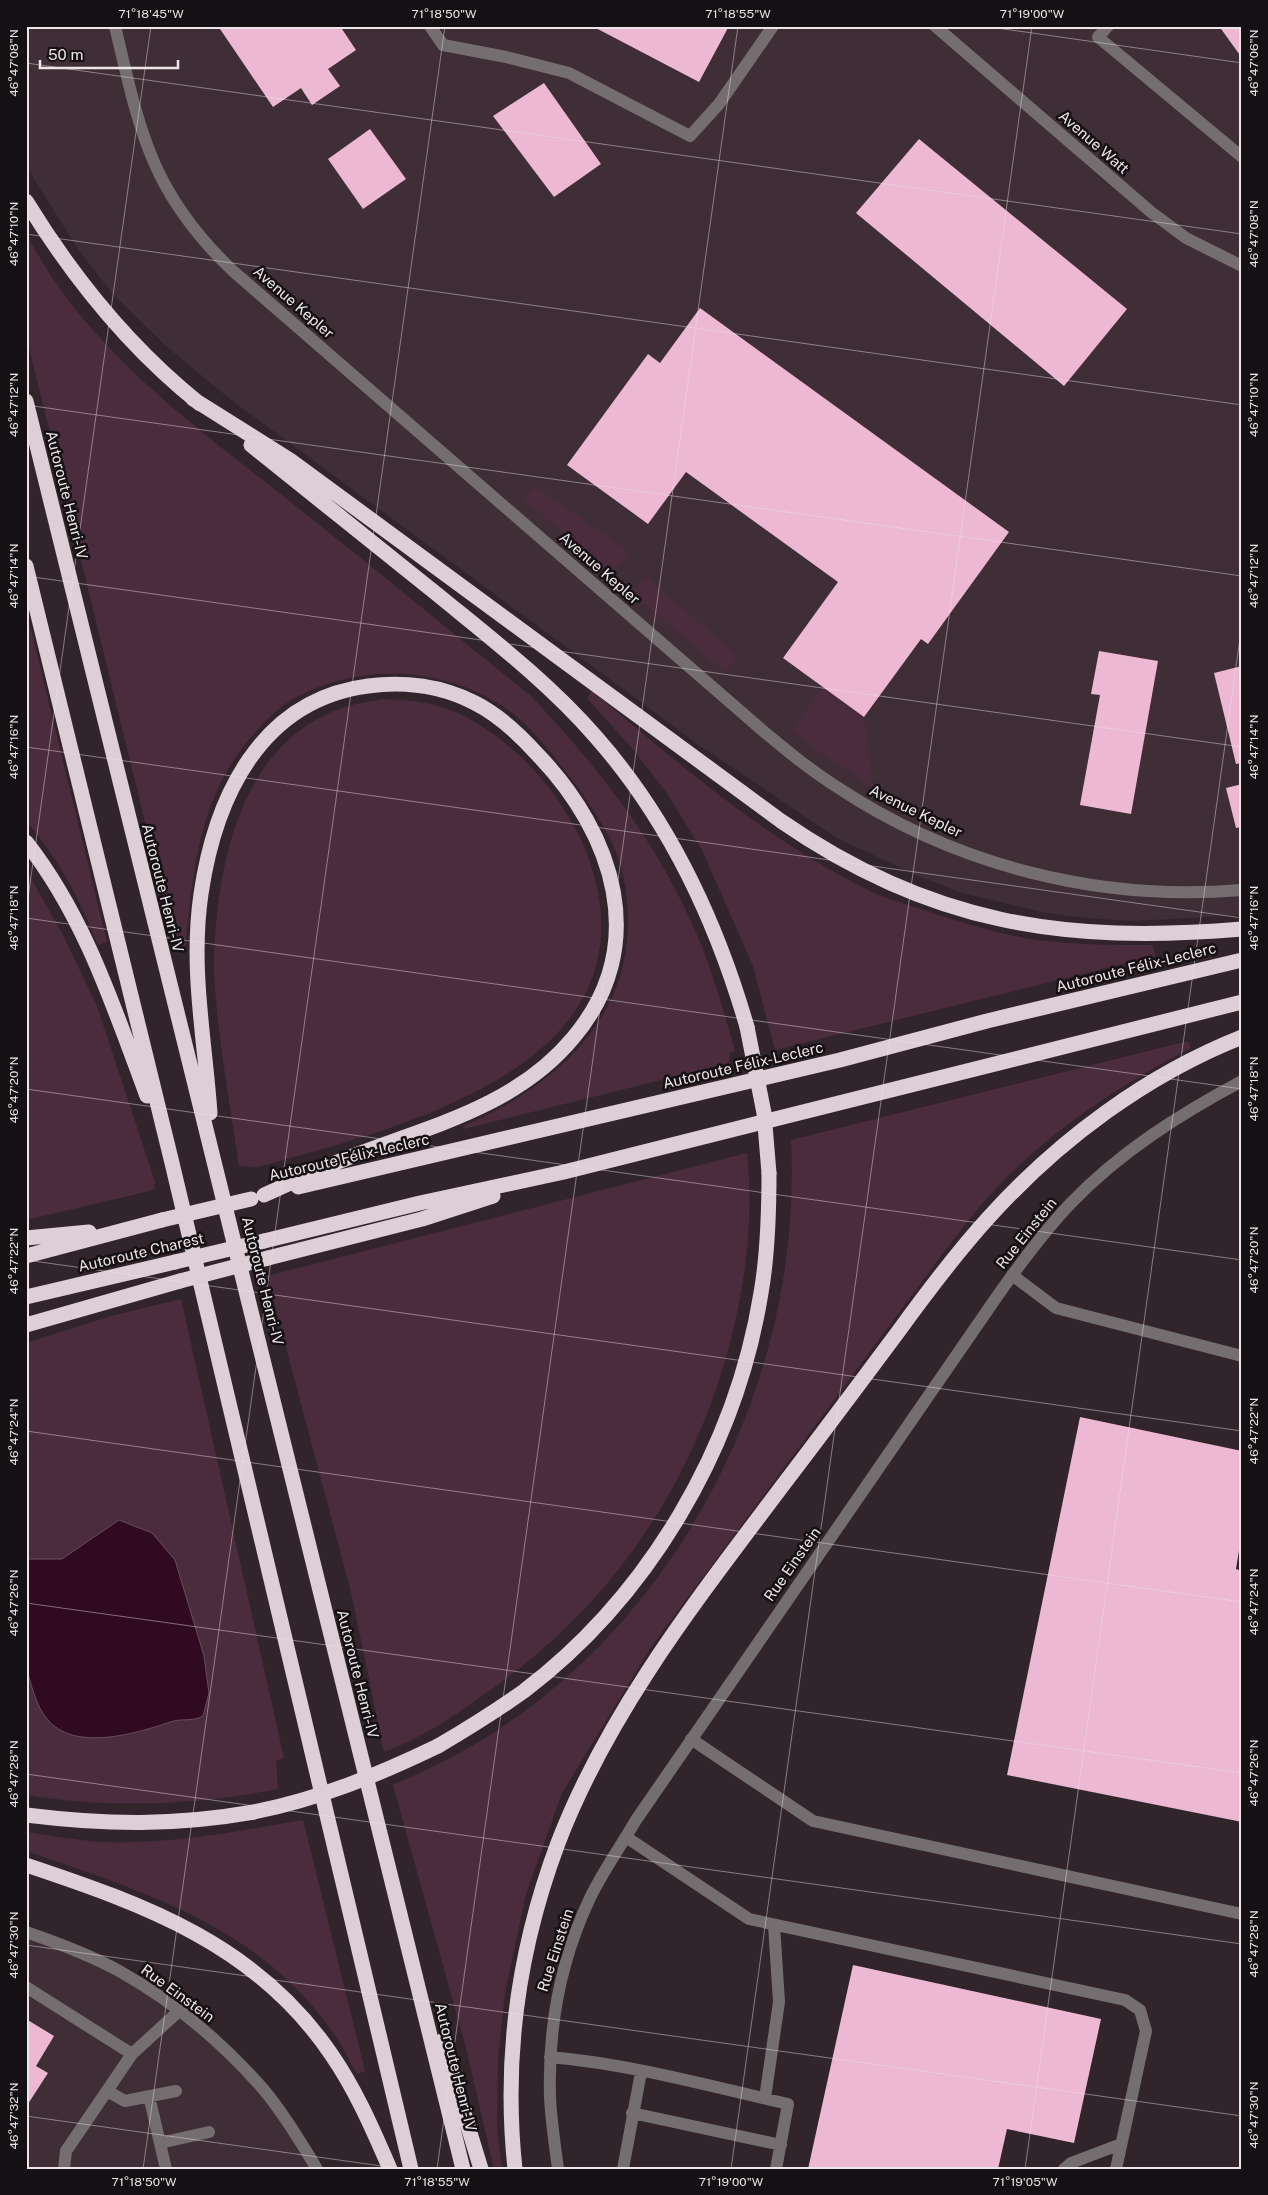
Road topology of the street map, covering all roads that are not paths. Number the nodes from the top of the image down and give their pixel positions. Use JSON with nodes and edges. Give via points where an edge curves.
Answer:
{"nodes":[{"id":1,"x":116,"y":26,"type":"edge"},
{"id":2,"x":430,"y":26,"type":"edge"},
{"id":3,"x":773,"y":26,"type":"edge"},
{"id":4,"x":935,"y":26,"type":"edge"},
{"id":5,"x":1108,"y":26,"type":"edge"},
{"id":6,"x":1242,"y":157,"type":"edge"},
{"id":7,"x":26,"y":201,"type":"edge"},
{"id":8,"x":1242,"y":266,"type":"edge"},
{"id":9,"x":193,"y":399,"type":"junction"},
{"id":10,"x":26,"y":401,"type":"edge"},
{"id":11,"x":26,"y":566,"type":"edge"},
{"id":12,"x":26,"y":842,"type":"edge"},
{"id":13,"x":1242,"y":890,"type":"edge"},
{"id":14,"x":1242,"y":929,"type":"edge"},
{"id":15,"x":1242,"y":960,"type":"edge"},
{"id":16,"x":1242,"y":1002,"type":"edge"},
{"id":17,"x":1242,"y":1037,"type":"edge"},
{"id":18,"x":1242,"y":1081,"type":"edge"},
{"id":19,"x":213,"y":1150,"type":"junction"},
{"id":20,"x":172,"y":1163,"type":"junction"},
{"id":21,"x":564,"y":1172,"type":"junction"},
{"id":22,"x":257,"y":1197,"type":"junction"},
{"id":23,"x":135,"y":1227,"type":"junction"},
{"id":24,"x":26,"y":1238,"type":"edge"},
{"id":25,"x":26,"y":1256,"type":"edge"},
{"id":26,"x":1012,"y":1275,"type":"junction"},
{"id":27,"x":26,"y":1297,"type":"edge"},
{"id":28,"x":26,"y":1325,"type":"edge"},
{"id":29,"x":1242,"y":1356,"type":"edge"},
{"id":30,"x":691,"y":1739,"type":"junction"},
{"id":31,"x":26,"y":1816,"type":"edge"},
{"id":32,"x":626,"y":1837,"type":"junction"},
{"id":33,"x":386,"y":1863,"type":"junction"},
{"id":34,"x":26,"y":1866,"type":"edge"},
{"id":35,"x":1242,"y":1914,"type":"edge"},
{"id":36,"x":774,"y":1925,"type":"junction"},
{"id":37,"x":26,"y":1932,"type":"edge"},
{"id":38,"x":26,"y":1987,"type":"edge"},
{"id":39,"x":179,"y":2011,"type":"junction"},
{"id":40,"x":132,"y":2054,"type":"junction"},
{"id":41,"x":550,"y":2057,"type":"junction"},
{"id":42,"x":641,"y":2072,"type":"junction"},
{"id":43,"x":176,"y":2090,"type":"dead end"},
{"id":44,"x":107,"y":2091,"type":"junction"},
{"id":45,"x":149,"y":2096,"type":"junction"},
{"id":46,"x":765,"y":2098,"type":"junction"},
{"id":47,"x":632,"y":2113,"type":"junction"},
{"id":48,"x":209,"y":2132,"type":"dead end"},
{"id":49,"x":160,"y":2143,"type":"junction"},
{"id":50,"x":1121,"y":2144,"type":"junction"},
{"id":51,"x":781,"y":2145,"type":"junction"},
{"id":52,"x":64,"y":2169,"type":"edge"},
{"id":53,"x":166,"y":2169,"type":"edge"},
{"id":54,"x":317,"y":2169,"type":"edge"},
{"id":55,"x":390,"y":2169,"type":"edge"},
{"id":56,"x":411,"y":2169,"type":"edge"},
{"id":57,"x":463,"y":2169,"type":"edge"},
{"id":58,"x":481,"y":2169,"type":"edge"},
{"id":59,"x":515,"y":2169,"type":"edge"},
{"id":60,"x":558,"y":2169,"type":"edge"},
{"id":61,"x":623,"y":2169,"type":"edge"},
{"id":62,"x":776,"y":2169,"type":"edge"},
{"id":63,"x":1064,"y":2169,"type":"edge"},
{"id":64,"x":1116,"y":2169,"type":"edge"}],
"edges":[{"from":1,"to":13,"type":"street","name":"Avenue Kepler","via":[[139,122],[154,166],[176,206],[203,242],[762,730],[810,768],[915,832],[1016,869],[1117,889],[1172,892]]},
{"from":2,"to":3,"type":"street","via":[[443,45],[568,73],[690,136],[719,104]]},
{"from":4,"to":8,"type":"street","name":"Avenue Watt","via":[[1151,212],[1193,242]]},
{"from":5,"to":6,"type":"street","via":[[1098,37]]},
{"from":7,"to":9,"type":"highway","via":[[45,232],[101,305]]},
{"from":9,"to":14,"type":"highway","via":[[290,460],[781,821],[859,870],[944,905],[1064,931],[1124,934]]},
{"from":9,"to":31,"type":"highway","bridge":true,"via":[[515,657],[597,737],[643,798],[685,864],[700,895],[747,1027],[764,1113],[770,1173],[765,1265],[748,1355],[726,1420],[684,1508],[626,1591],[578,1644],[524,1690],[438,1746],[349,1786],[284,1806],[214,1819],[139,1824],[101,1824]]},
{"from":10,"to":19,"type":"highway","name":"Autoroute Henri-IV"},
{"from":11,"to":20,"type":"highway"},
{"from":12,"to":20,"type":"highway","via":[[65,898],[89,946]]},
{"from":15,"to":22,"type":"highway","name":"Autoroute Félix-Leclerc","via":[[840,1060]]},
{"from":16,"to":21,"type":"highway"},
{"from":17,"to":59,"type":"highway","via":[[1174,1069],[1120,1103],[1048,1158],[990,1216],[917,1306],[639,1684],[571,1812],[550,1865],[531,1929],[512,2047],[510,2108]]},
{"from":18,"to":26,"type":"street","name":"Rue Einstein","via":[[1163,1127],[1101,1175],[1071,1203]]},
{"from":19,"to":22,"type":"highway","via":[[197,996],[198,918],[205,868],[217,823],[231,789],[250,758],[273,731],[300,709],[357,687],[418,685],[458,696],[492,713],[529,744],[564,783],[587,820],[605,859],[614,890],[617,929],[612,966],[600,999],[583,1026],[558,1054],[502,1097]]},
{"from":19,"to":33,"type":"highway","name":"Autoroute Henri-IV"},
{"from":20,"to":56,"type":"highway"},
{"from":21,"to":27,"type":"highway","name":"Autoroute Charest","bridge":true},
{"from":21,"to":28,"type":"highway","bridge":true,"via":[[422,1220],[180,1281]]},
{"from":22,"to":23,"type":"highway","name":"Autoroute Charest","bridge":true},
{"from":23,"to":24,"type":"highway"},
{"from":23,"to":25,"type":"highway","name":"Autoroute Charest"},
{"from":26,"to":29,"type":"street","via":[[1056,1308]]},
{"from":26,"to":30,"type":"street","name":"Rue Einstein"},
{"from":30,"to":32,"type":"street","name":"Rue Einstein"},
{"from":30,"to":35,"type":"street","via":[[813,1821]]},
{"from":32,"to":36,"type":"street","via":[[749,1920]]},
{"from":32,"to":41,"type":"street","name":"Rue Einstein","via":[[575,1932],[555,2007]]},
{"from":33,"to":57,"type":"highway","name":"Autoroute Henri-IV"},
{"from":33,"to":58,"type":"highway"},
{"from":34,"to":55,"type":"highway","via":[[110,1894],[183,1925],[261,1977],[298,2012],[332,2055],[357,2098]]},
{"from":36,"to":46,"type":"street","via":[[779,2002]]},
{"from":36,"to":50,"type":"street","via":[[1125,2000],[1140,2010],[1146,2031]]},
{"from":37,"to":39,"type":"street","name":"Rue Einstein","via":[[121,1972]]},
{"from":38,"to":40,"type":"street"},
{"from":39,"to":40,"type":"street"},
{"from":39,"to":54,"type":"street","name":"Rue Einstein","via":[[197,2024],[264,2090]]},
{"from":40,"to":44,"type":"street"},
{"from":41,"to":42,"type":"street"},
{"from":41,"to":60,"type":"street","name":"Rue Einstein","via":[[550,2098]]},
{"from":42,"to":46,"type":"street"},
{"from":42,"to":47,"type":"street"},
{"from":43,"to":45,"type":"street"},
{"from":44,"to":45,"type":"street","via":[[125,2101]]},
{"from":44,"to":52,"type":"street","via":[[66,2151]]},
{"from":45,"to":49,"type":"street"},
{"from":46,"to":51,"type":"street","via":[[788,2104]]},
{"from":47,"to":51,"type":"street"},
{"from":47,"to":61,"type":"street"},
{"from":48,"to":49,"type":"street"},
{"from":49,"to":53,"type":"street"},
{"from":50,"to":63,"type":"street"},
{"from":50,"to":64,"type":"street"},
{"from":51,"to":62,"type":"street"}]}
